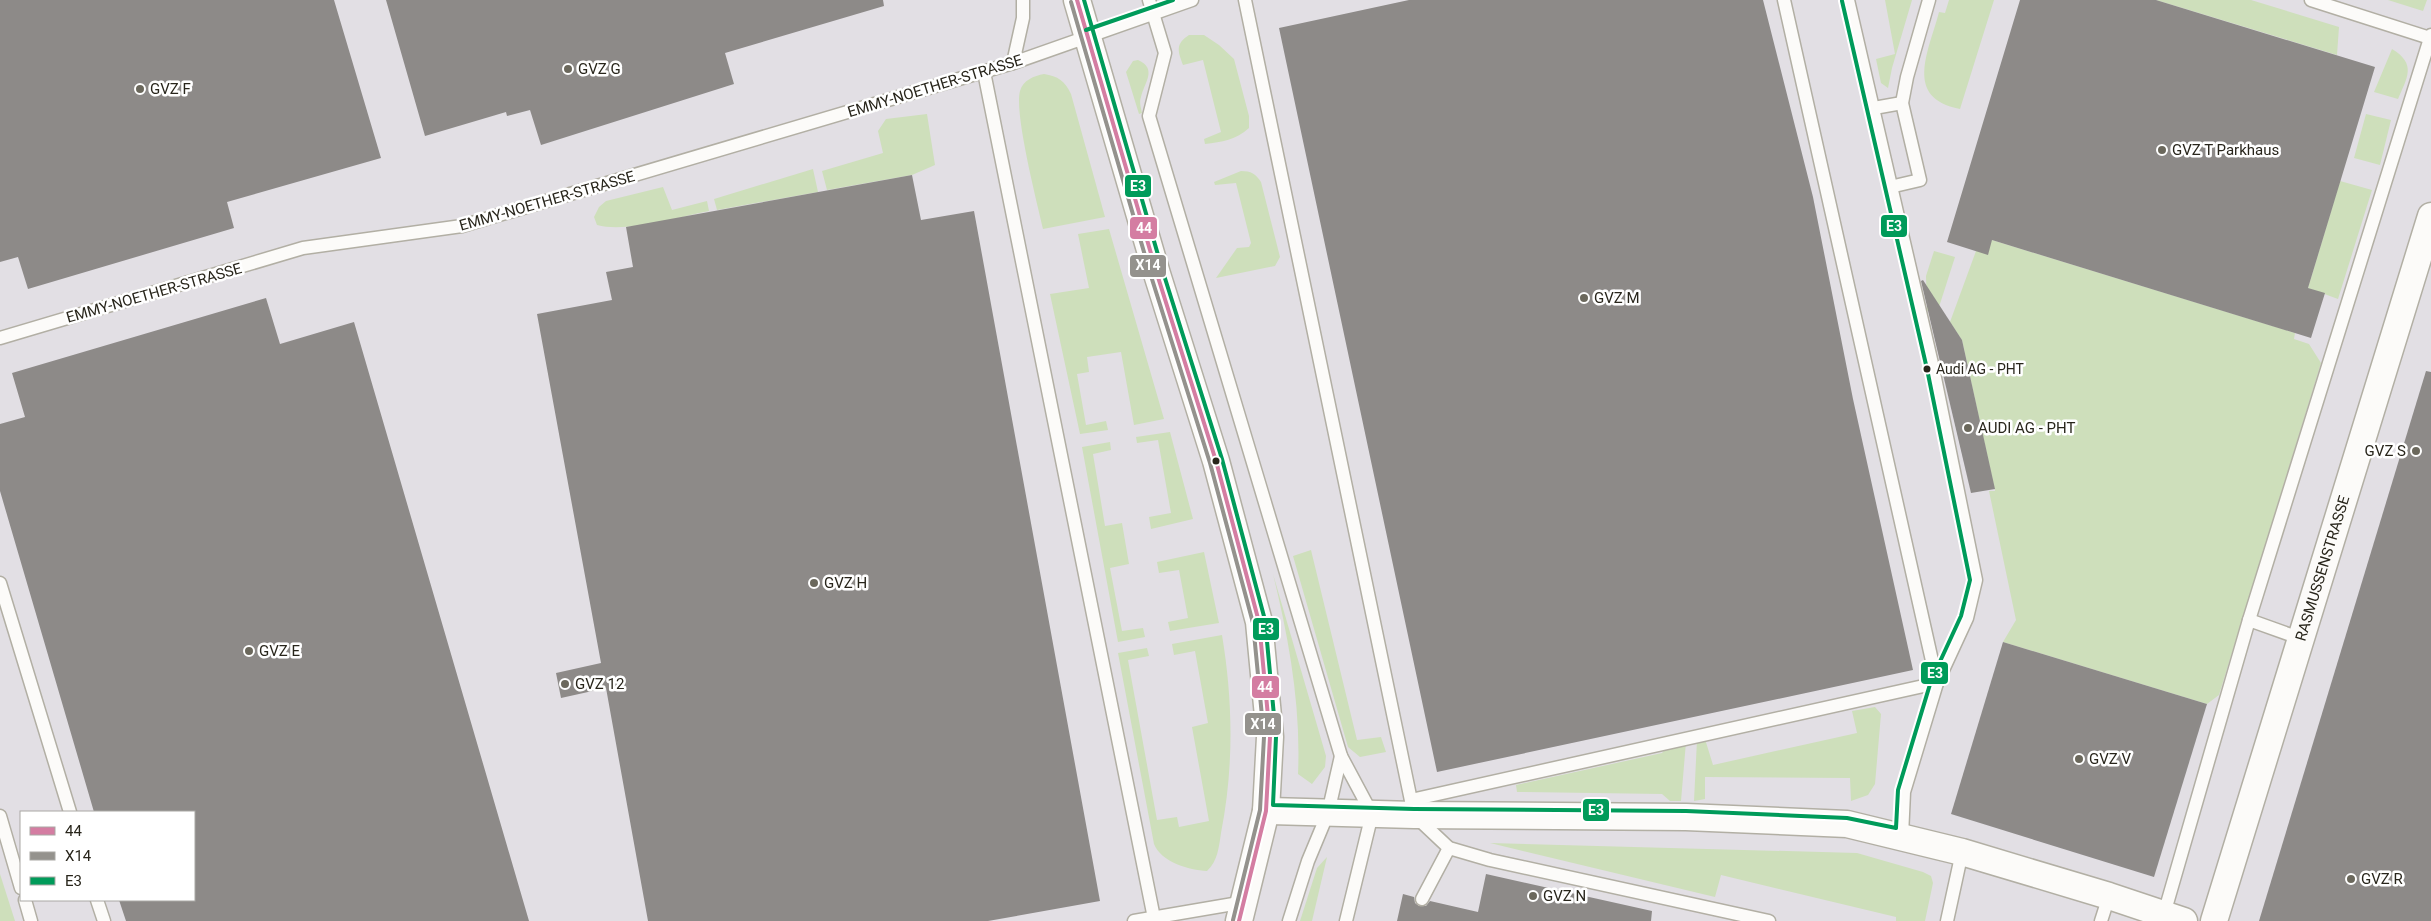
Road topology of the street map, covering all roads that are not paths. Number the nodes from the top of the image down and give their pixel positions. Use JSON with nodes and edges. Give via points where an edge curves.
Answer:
{"nodes":[{"id":1,"x":1022,"y":0,"type":"edge"},
{"id":2,"x":1077,"y":0,"type":"edge"},
{"id":3,"x":1149,"y":0,"type":"edge"},
{"id":4,"x":1191,"y":0,"type":"edge"},
{"id":5,"x":1245,"y":0,"type":"edge"},
{"id":6,"x":1784,"y":0,"type":"edge"},
{"id":7,"x":1848,"y":0,"type":"edge"},
{"id":8,"x":1928,"y":0,"type":"edge"},
{"id":9,"x":2311,"y":0,"type":"edge"},
{"id":10,"x":1153,"y":14,"type":"junction"},
{"id":11,"x":1088,"y":36,"type":"junction"},
{"id":12,"x":2430,"y":36,"type":"edge"},
{"id":13,"x":1013,"y":64,"type":"junction"},
{"id":14,"x":984,"y":72,"type":"junction"},
{"id":15,"x":1902,"y":103,"type":"junction"},
{"id":16,"x":1874,"y":108,"type":"junction"},
{"id":17,"x":1890,"y":187,"type":"junction"},
{"id":18,"x":2431,"y":216,"type":"edge"},
{"id":19,"x":0,"y":338,"type":"edge"},
{"id":20,"x":0,"y":583,"type":"edge"},
{"id":21,"x":2249,"y":620,"type":"junction"},
{"id":22,"x":2302,"y":639,"type":"junction"},
{"id":23,"x":1937,"y":683,"type":"junction"},
{"id":24,"x":1341,"y":756,"type":"junction"},
{"id":25,"x":1413,"y":807,"type":"junction"},
{"id":26,"x":70,"y":811,"type":"edge"},
{"id":27,"x":1266,"y":811,"type":"junction"},
{"id":28,"x":1328,"y":813,"type":"junction"},
{"id":29,"x":1372,"y":814,"type":"junction"},
{"id":30,"x":0,"y":816,"type":"edge"},
{"id":31,"x":1902,"y":836,"type":"junction"},
{"id":32,"x":1449,"y":848,"type":"junction"},
{"id":33,"x":1962,"y":852,"type":"junction"},
{"id":34,"x":20,"y":885,"type":"edge"},
{"id":35,"x":2109,"y":896,"type":"junction"},
{"id":36,"x":1422,"y":898,"type":"dead end"},
{"id":37,"x":25,"y":901,"type":"edge"},
{"id":38,"x":97,"y":901,"type":"edge"},
{"id":39,"x":1242,"y":911,"type":"edge"},
{"id":40,"x":1154,"y":918,"type":"junction"},
{"id":41,"x":2174,"y":918,"type":"edge"},
{"id":42,"x":31,"y":921,"type":"edge"},
{"id":43,"x":104,"y":921,"type":"edge"},
{"id":44,"x":1134,"y":921,"type":"edge"},
{"id":45,"x":1290,"y":921,"type":"edge"},
{"id":46,"x":1346,"y":921,"type":"edge"},
{"id":47,"x":1769,"y":921,"type":"edge"},
{"id":48,"x":1947,"y":921,"type":"edge"},
{"id":49,"x":2101,"y":921,"type":"edge"},
{"id":50,"x":2214,"y":921,"type":"edge"}],
"edges":[{"from":1,"to":13,"type":"lane","via":[[1023,18]]},
{"from":2,"to":11,"type":"street"},
{"from":3,"to":10,"type":"lane"},
{"from":4,"to":10,"type":"lane","name":"EMMY-NOETHER-STRASSE"},
{"from":5,"to":25,"type":"lane"},
{"from":6,"to":23,"type":"lane"},
{"from":7,"to":16,"type":"lane"},
{"from":8,"to":15,"type":"lane"},
{"from":9,"to":12,"type":"lane"},
{"from":10,"to":11,"type":"lane","name":"EMMY-NOETHER-STRASSE"},
{"from":10,"to":24,"type":"lane","via":[[1165,54],[1149,116]]},
{"from":11,"to":13,"type":"lane","name":"EMMY-NOETHER-STRASSE"},
{"from":11,"to":27,"type":"street","via":[[1157,274],[1216,461],[1259,622],[1270,738]]},
{"from":12,"to":21,"type":"lane"},
{"from":13,"to":14,"type":"lane","name":"EMMY-NOETHER-STRASSE"},
{"from":14,"to":19,"type":"lane","name":"EMMY-NOETHER-STRASSE","via":[[462,226],[303,248]]},
{"from":14,"to":40,"type":"lane"},
{"from":15,"to":16,"type":"lane"},
{"from":15,"to":17,"type":"lane","via":[[1920,180]]},
{"from":16,"to":17,"type":"lane"},
{"from":17,"to":23,"type":"lane","via":[[1933,368],[1976,580],[1967,618]]},
{"from":18,"to":22,"type":"street","name":"RASMUSSENSTRASSE"},
{"from":20,"to":26,"type":"lane"},
{"from":21,"to":22,"type":"lane"},
{"from":21,"to":41,"type":"lane"},
{"from":22,"to":50,"type":"street","name":"RASMUSSENSTRASSE"},
{"from":23,"to":25,"type":"lane"},
{"from":23,"to":31,"type":"lane","via":[[1904,792]]},
{"from":24,"to":28,"type":"lane"},
{"from":24,"to":29,"type":"lane"},
{"from":25,"to":29,"type":"street"},
{"from":25,"to":31,"type":"street","via":[[1848,824]]},
{"from":25,"to":32,"type":"lane"},
{"from":27,"to":28,"type":"street"},
{"from":27,"to":39,"type":"street"},
{"from":28,"to":29,"type":"street"},
{"from":28,"to":45,"type":"lane","via":[[1308,861]]},
{"from":29,"to":46,"type":"lane"},
{"from":30,"to":34,"type":"lane"},
{"from":31,"to":33,"type":"street"},
{"from":32,"to":36,"type":"lane"},
{"from":32,"to":47,"type":"lane","via":[[1490,860]]},
{"from":33,"to":35,"type":"street"},
{"from":33,"to":48,"type":"lane"},
{"from":35,"to":41,"type":"street"},
{"from":35,"to":49,"type":"lane"},
{"from":37,"to":42,"type":"lane"},
{"from":38,"to":43,"type":"lane"},
{"from":39,"to":40,"type":"lane"},
{"from":40,"to":44,"type":"lane"}]}
